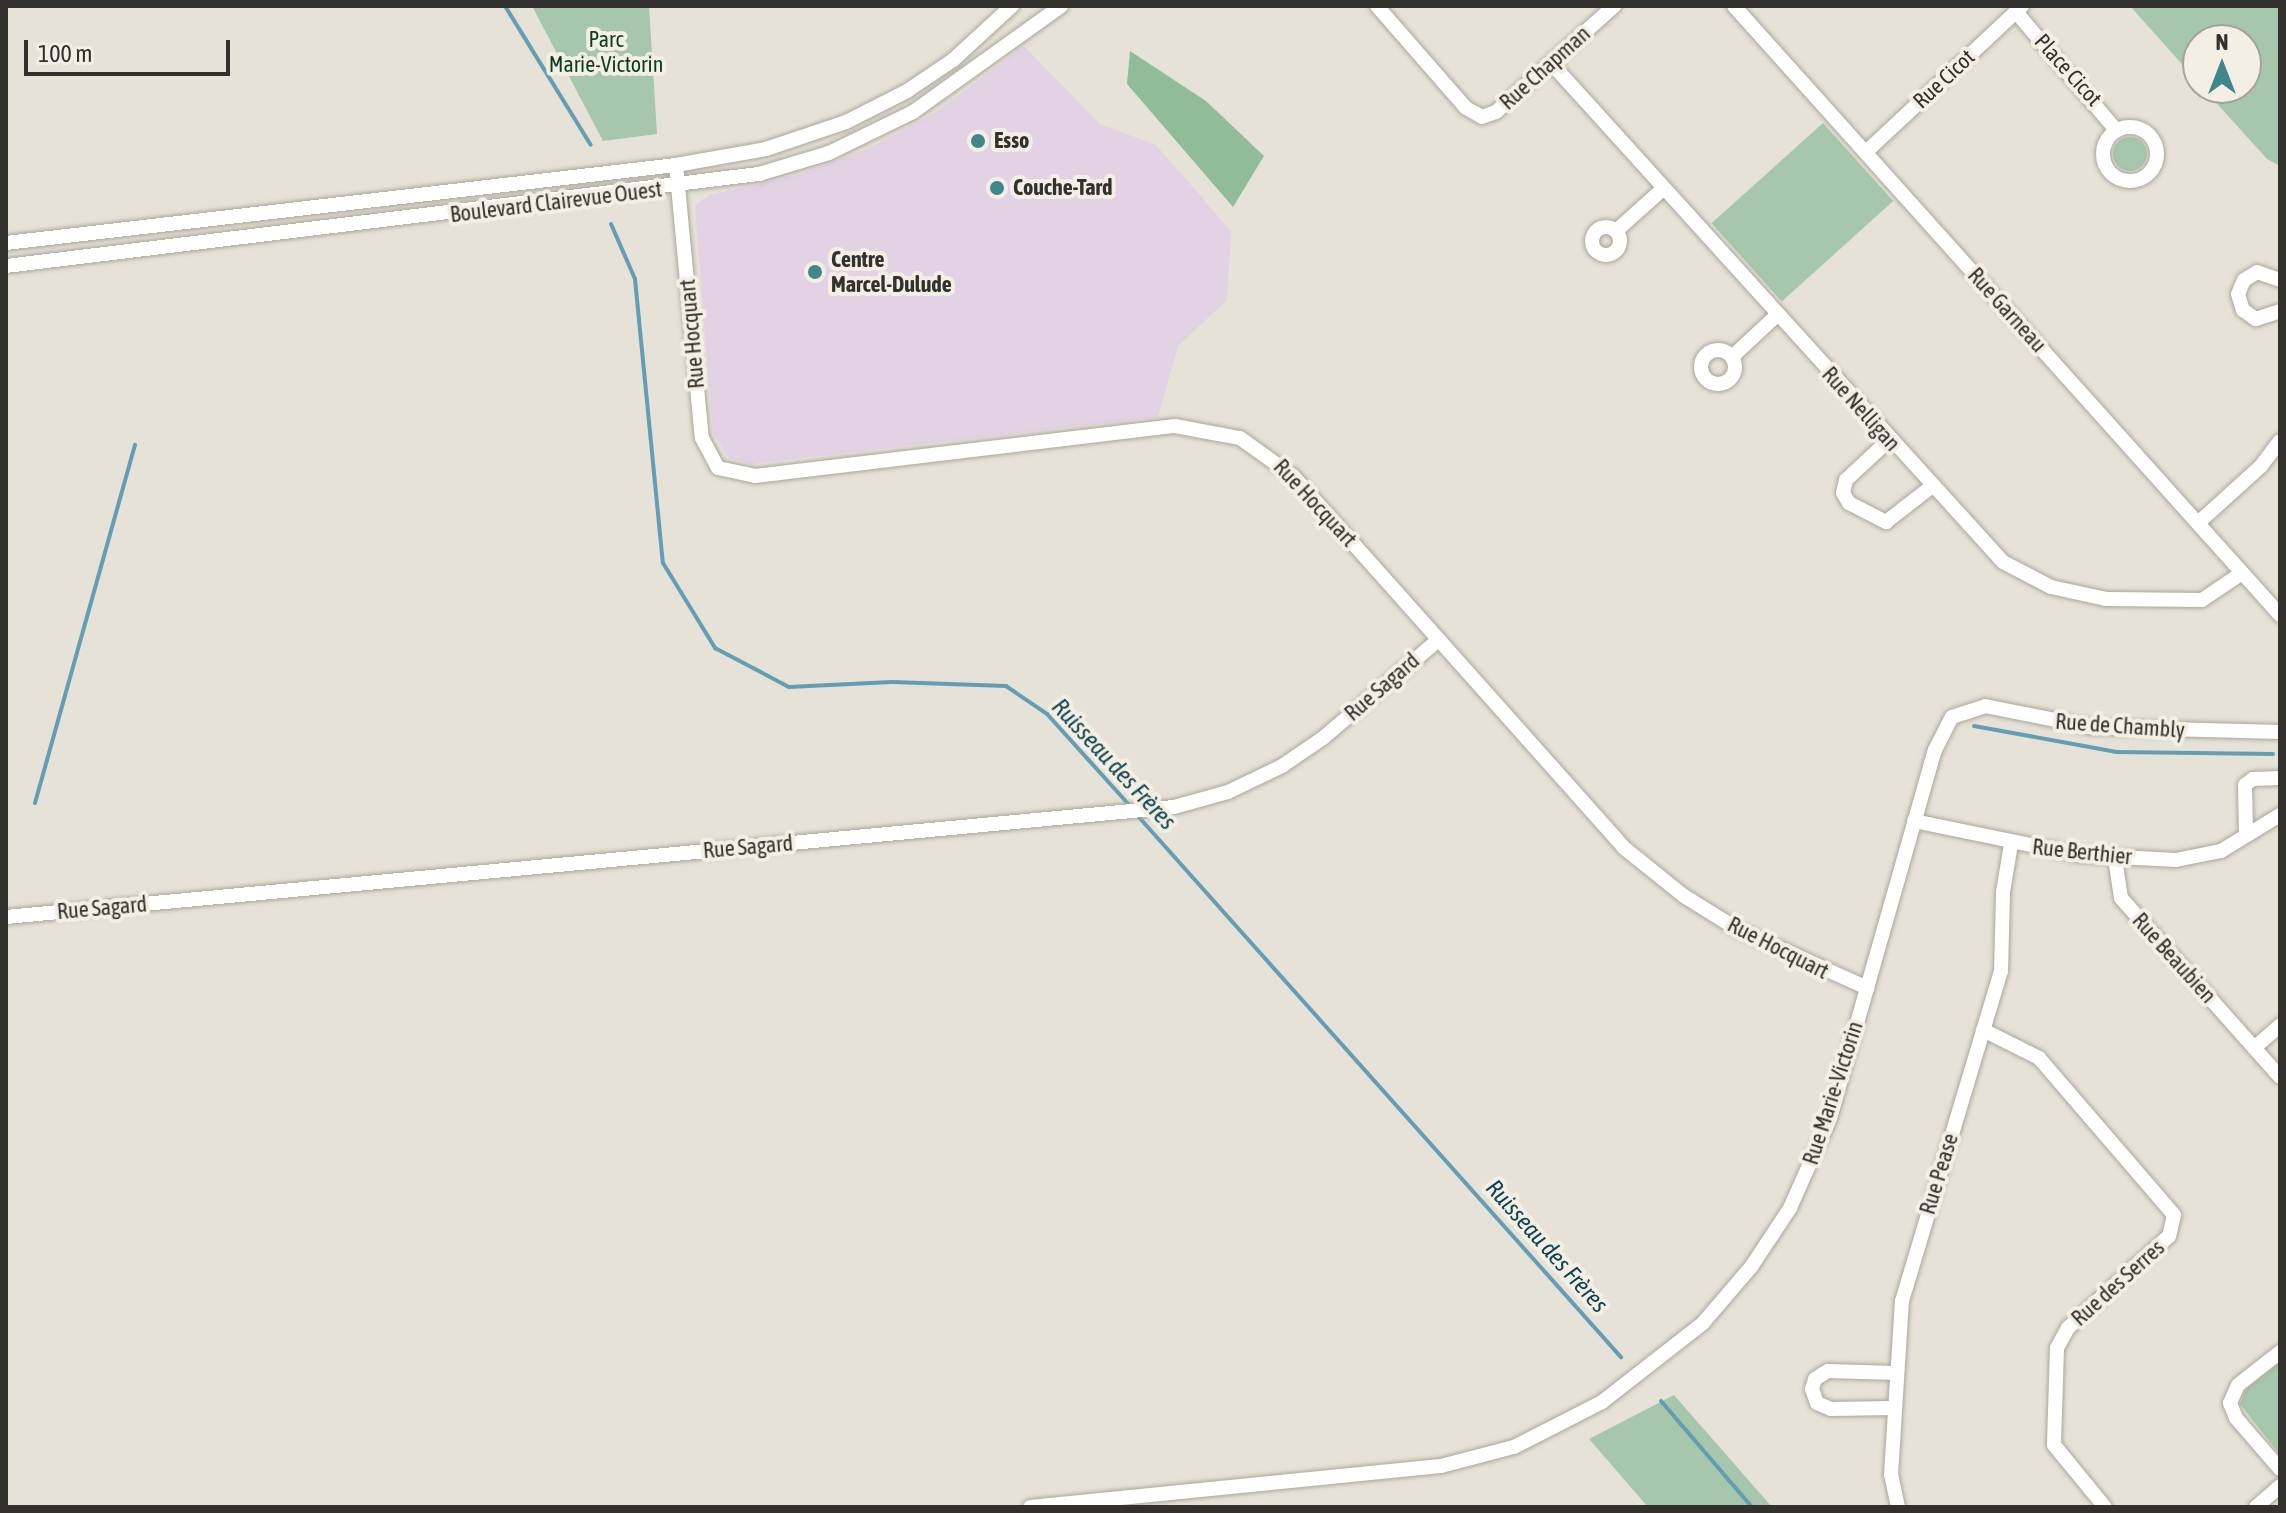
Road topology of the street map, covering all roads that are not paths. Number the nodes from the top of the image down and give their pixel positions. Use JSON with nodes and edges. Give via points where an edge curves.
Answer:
{"nodes":[{"id":1,"x":1012,"y":6,"type":"edge"},
{"id":2,"x":1061,"y":6,"type":"edge"},
{"id":3,"x":1377,"y":6,"type":"edge"},
{"id":4,"x":1614,"y":6,"type":"edge"},
{"id":5,"x":1734,"y":6,"type":"edge"},
{"id":6,"x":2019,"y":9,"type":"edge"},
{"id":7,"x":1551,"y":63,"type":"junction"},
{"id":8,"x":907,"y":91,"type":"junction"},
{"id":9,"x":913,"y":112,"type":"junction"},
{"id":10,"x":2116,"y":130,"type":"dead end"},
{"id":11,"x":1866,"y":152,"type":"junction"},
{"id":12,"x":676,"y":165,"type":"junction"},
{"id":13,"x":678,"y":188,"type":"junction"},
{"id":14,"x":1664,"y":188,"type":"junction"},
{"id":15,"x":434,"y":193,"type":"junction"},
{"id":16,"x":437,"y":216,"type":"junction"},
{"id":17,"x":1616,"y":231,"type":"dead end"},
{"id":18,"x":11,"y":243,"type":"edge"},
{"id":19,"x":12,"y":266,"type":"edge"},
{"id":20,"x":2280,"y":280,"type":"edge"},
{"id":21,"x":2280,"y":311,"type":"edge"},
{"id":22,"x":1777,"y":315,"type":"junction"},
{"id":23,"x":1732,"y":357,"type":"dead end"},
{"id":24,"x":1889,"y":440,"type":"junction"},
{"id":25,"x":2280,"y":441,"type":"edge"},
{"id":26,"x":1931,"y":487,"type":"junction"},
{"id":27,"x":2198,"y":523,"type":"junction"},
{"id":28,"x":2242,"y":573,"type":"junction"},
{"id":29,"x":2280,"y":615,"type":"edge"},
{"id":30,"x":1438,"y":640,"type":"junction"},
{"id":31,"x":1962,"y":710,"type":"joint"},
{"id":32,"x":2280,"y":732,"type":"edge"},
{"id":33,"x":2280,"y":778,"type":"edge"},
{"id":34,"x":2280,"y":815,"type":"edge"},
{"id":35,"x":1914,"y":821,"type":"junction"},
{"id":36,"x":2246,"y":835,"type":"junction"},
{"id":37,"x":2011,"y":844,"type":"junction"},
{"id":38,"x":2115,"y":858,"type":"junction"},
{"id":39,"x":6,"y":917,"type":"edge"},
{"id":40,"x":1867,"y":988,"type":"junction"},
{"id":41,"x":2280,"y":1025,"type":"edge"},
{"id":42,"x":1983,"y":1030,"type":"junction"},
{"id":43,"x":2254,"y":1048,"type":"junction"},
{"id":44,"x":2280,"y":1077,"type":"edge"},
{"id":45,"x":2280,"y":1352,"type":"edge"},
{"id":46,"x":1896,"y":1373,"type":"junction"},
{"id":47,"x":1894,"y":1408,"type":"junction"},
{"id":48,"x":2280,"y":1469,"type":"edge"},
{"id":49,"x":2280,"y":1486,"type":"edge"},
{"id":50,"x":1030,"y":1507,"type":"edge"},
{"id":51,"x":1898,"y":1507,"type":"edge"},
{"id":52,"x":2105,"y":1507,"type":"edge"},
{"id":53,"x":2256,"y":1507,"type":"edge"}],
"edges":[{"from":1,"to":8,"type":"street","name":"Boulevard Clairevue Ouest","via":[[953,60]]},
{"from":2,"to":9,"type":"street","name":"Boulevard Clairevue Ouest"},
{"from":3,"to":7,"type":"street","name":"Rue Chapman","via":[[1478,117],[1493,114]]},
{"from":4,"to":7,"type":"street","name":"Rue Chapman"},
{"from":5,"to":11,"type":"street","name":"Rue Garneau"},
{"from":6,"to":10,"type":"street","name":"Place Cicot"},
{"from":6,"to":11,"type":"street","name":"Rue Cicot"},
{"from":7,"to":14,"type":"street","name":"Rue Nelligan"},
{"from":8,"to":9,"type":"street"},
{"from":8,"to":12,"type":"street","name":"Boulevard Clairevue Ouest","via":[[805,138]]},
{"from":9,"to":13,"type":"street","name":"Boulevard Clairevue Ouest","via":[[794,165]]},
{"from":11,"to":27,"type":"street","name":"Rue Garneau"},
{"from":12,"to":13,"type":"street","name":"Rue Hocquart"},
{"from":12,"to":15,"type":"street","name":"Boulevard Clairevue Ouest"},
{"from":13,"to":16,"type":"street","name":"Boulevard Clairevue Ouest"},
{"from":13,"to":30,"type":"street","name":"Rue Hocquart","via":[[702,438],[707,455],[723,471],[755,476],[1164,427],[1208,428],[1249,443],[1285,468]]},
{"from":14,"to":17,"type":"street"},
{"from":14,"to":22,"type":"street","name":"Rue Nelligan"},
{"from":15,"to":16,"type":"street"},
{"from":15,"to":18,"type":"street","name":"Boulevard Clairevue Ouest"},
{"from":16,"to":19,"type":"street","name":"Boulevard Clairevue Ouest"},
{"from":18,"to":19,"type":"street"},
{"from":20,"to":21,"type":"street","via":[[2257,272],[2244,280],[2238,294],[2243,310],[2256,319]]},
{"from":22,"to":23,"type":"street"},
{"from":22,"to":24,"type":"street","name":"Rue Nelligan"},
{"from":24,"to":26,"type":"street","name":"Rue Nelligan"},
{"from":24,"to":26,"type":"street","via":[[1846,480],[1843,493],[1849,503],[1886,522]]},
{"from":25,"to":27,"type":"street","via":[[2261,466]]},
{"from":26,"to":28,"type":"street","name":"Rue Nelligan","via":[[2003,562],[2077,594],[2202,600]]},
{"from":27,"to":28,"type":"street","name":"Rue Garneau"},
{"from":28,"to":29,"type":"street","name":"Rue Garneau"},
{"from":30,"to":39,"type":"street","name":"Rue Sagard","via":[[1282,766],[1228,792],[1174,807]]},
{"from":30,"to":40,"type":"street","name":"Rue Hocquart","via":[[1588,811],[1652,872],[1737,929]]},
{"from":31,"to":32,"type":"street","name":"Rue de Chambly","via":[[1985,706],[2072,725],[2135,730]]},
{"from":31,"to":35,"type":"street","name":"Rue Marie-Victorin","via":[[1942,731]]},
{"from":33,"to":36,"type":"street","via":[[2256,778],[2245,785]]},
{"from":34,"to":36,"type":"street","name":"Rue Berthier"},
{"from":35,"to":37,"type":"street","name":"Rue Berthier"},
{"from":35,"to":40,"type":"street","name":"Rue Marie-Victorin"},
{"from":36,"to":38,"type":"street","name":"Rue Berthier","via":[[2195,858]]},
{"from":37,"to":38,"type":"street","name":"Rue Berthier"},
{"from":37,"to":42,"type":"street","name":"Rue Pease","via":[[2003,892],[2003,957]]},
{"from":38,"to":43,"type":"street","name":"Rue Beaubien","via":[[2121,898]]},
{"from":40,"to":50,"type":"street","name":"Rue Marie-Victorin","via":[[1830,1118],[1790,1208],[1751,1267],[1703,1323],[1623,1389],[1514,1447],[1441,1466]]},
{"from":41,"to":43,"type":"street"},
{"from":42,"to":46,"type":"street","name":"Rue Pease","via":[[1903,1294]]},
{"from":42,"to":52,"type":"street","name":"Rue des Serres","via":[[2039,1058],[2174,1215],[2169,1236],[2068,1328],[2057,1348],[2054,1445]]},
{"from":43,"to":44,"type":"street","name":"Rue Beaubien"},
{"from":45,"to":48,"type":"street","via":[[2238,1385],[2230,1403],[2236,1418]]},
{"from":46,"to":47,"type":"street","name":"Rue Pease"},
{"from":46,"to":47,"type":"street","via":[[1828,1371],[1818,1376],[1812,1389],[1817,1403],[1831,1409]]},
{"from":47,"to":51,"type":"street","name":"Rue Pease","via":[[1891,1481]]},
{"from":49,"to":53,"type":"street"}]}
